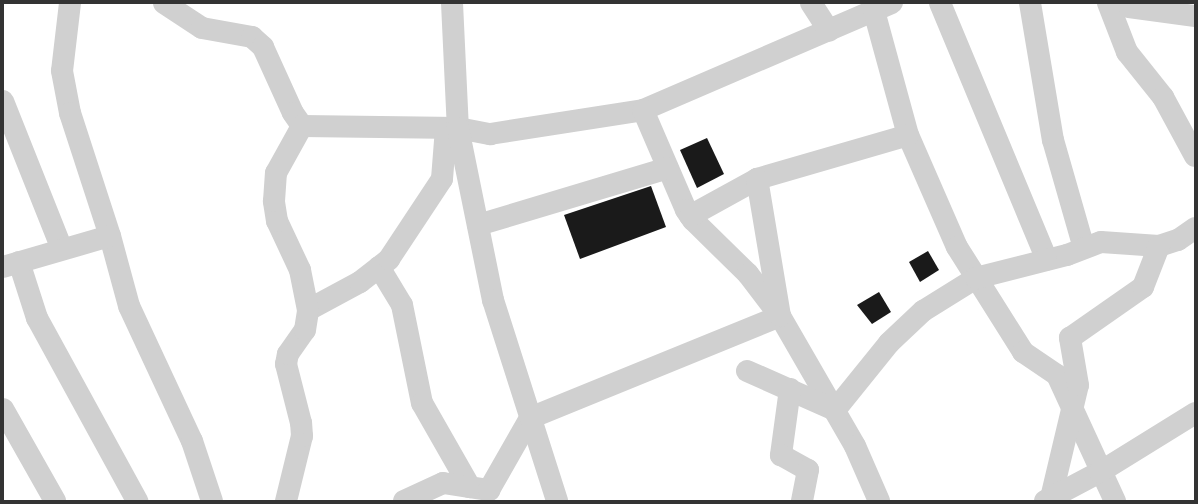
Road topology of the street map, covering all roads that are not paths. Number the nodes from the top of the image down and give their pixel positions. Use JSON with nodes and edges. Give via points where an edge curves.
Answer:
{"nodes":[{"id":1,"x":70,"y":3,"type":"edge"},
{"id":2,"x":164,"y":3,"type":"edge"},
{"id":3,"x":452,"y":3,"type":"edge"},
{"id":4,"x":811,"y":3,"type":"edge"},
{"id":5,"x":940,"y":3,"type":"edge"},
{"id":6,"x":1030,"y":3,"type":"edge"},
{"id":7,"x":1108,"y":3,"type":"edge"},
{"id":8,"x":883,"y":7,"type":"edge"},
{"id":9,"x":1129,"y":7,"type":"dead end"},
{"id":10,"x":1195,"y":16,"type":"edge"},
{"id":11,"x":829,"y":31,"type":"junction"},
{"id":12,"x":3,"y":101,"type":"edge"},
{"id":13,"x":643,"y":110,"type":"junction"},
{"id":14,"x":302,"y":126,"type":"junction"},
{"id":15,"x":452,"y":128,"type":"junction"},
{"id":16,"x":908,"y":135,"type":"junction"},
{"id":17,"x":1195,"y":156,"type":"edge"},
{"id":18,"x":668,"y":168,"type":"junction"},
{"id":19,"x":756,"y":179,"type":"junction"},
{"id":20,"x":690,"y":216,"type":"junction"},
{"id":21,"x":478,"y":225,"type":"junction"},
{"id":22,"x":1195,"y":228,"type":"edge"},
{"id":23,"x":110,"y":236,"type":"junction"},
{"id":24,"x":1159,"y":246,"type":"junction"},
{"id":25,"x":1084,"y":248,"type":"junction"},
{"id":26,"x":62,"y":249,"type":"junction"},
{"id":27,"x":1047,"y":260,"type":"junction"},
{"id":28,"x":11,"y":264,"type":"edge"},
{"id":29,"x":379,"y":267,"type":"junction"},
{"id":30,"x":976,"y":278,"type":"junction"},
{"id":31,"x":308,"y":310,"type":"junction"},
{"id":32,"x":780,"y":316,"type":"junction"},
{"id":33,"x":747,"y":371,"type":"dead end"},
{"id":34,"x":790,"y":389,"type":"junction"},
{"id":35,"x":3,"y":409,"type":"edge"},
{"id":36,"x":834,"y":410,"type":"junction"},
{"id":37,"x":1072,"y":410,"type":"junction"},
{"id":38,"x":1195,"y":413,"type":"edge"},
{"id":39,"x":530,"y":418,"type":"junction"},
{"id":40,"x":1100,"y":472,"type":"junction"},
{"id":41,"x":470,"y":487,"type":"junction"},
{"id":42,"x":1048,"y":500,"type":"edge"},
{"id":43,"x":55,"y":501,"type":"edge"},
{"id":44,"x":137,"y":501,"type":"edge"},
{"id":45,"x":212,"y":501,"type":"edge"},
{"id":46,"x":286,"y":501,"type":"edge"},
{"id":47,"x":404,"y":501,"type":"edge"},
{"id":48,"x":557,"y":501,"type":"edge"},
{"id":49,"x":802,"y":501,"type":"edge"},
{"id":50,"x":879,"y":501,"type":"edge"},
{"id":51,"x":1115,"y":501,"type":"edge"}],
"edges":[{"from":1,"to":23,"type":"street","via":[[62,71],[70,113]]},
{"from":2,"to":14,"type":"street","via":[[202,28],[252,37],[263,47],[292,113]]},
{"from":3,"to":15,"type":"street"},
{"from":4,"to":11,"type":"street"},
{"from":5,"to":27,"type":"street"},
{"from":6,"to":25,"type":"street","via":[[1053,140]]},
{"from":7,"to":17,"type":"street","via":[[1127,52],[1164,97]]},
{"from":8,"to":11,"type":"street"},
{"from":8,"to":16,"type":"street"},
{"from":9,"to":10,"type":"street"},
{"from":11,"to":13,"type":"street"},
{"from":12,"to":26,"type":"street"},
{"from":13,"to":15,"type":"street","via":[[490,134]]},
{"from":13,"to":18,"type":"street"},
{"from":14,"to":15,"type":"street"},
{"from":14,"to":31,"type":"street","via":[[276,173],[274,202],[277,221],[300,270]]},
{"from":15,"to":21,"type":"street"},
{"from":15,"to":29,"type":"street","via":[[442,179],[389,259]]},
{"from":16,"to":19,"type":"street"},
{"from":16,"to":30,"type":"street","via":[[954,240]]},
{"from":18,"to":20,"type":"street"},
{"from":18,"to":21,"type":"street"},
{"from":19,"to":20,"type":"street"},
{"from":19,"to":32,"type":"street"},
{"from":20,"to":32,"type":"street","via":[[748,274]]},
{"from":21,"to":39,"type":"street","via":[[493,300]]},
{"from":22,"to":24,"type":"street","via":[[1178,240]]},
{"from":23,"to":26,"type":"street"},
{"from":23,"to":45,"type":"street","via":[[129,306],[192,441]]},
{"from":24,"to":25,"type":"street","via":[[1101,242]]},
{"from":24,"to":37,"type":"street","via":[[1143,287],[1070,338],[1078,386]]},
{"from":25,"to":27,"type":"street"},
{"from":26,"to":28,"type":"street"},
{"from":27,"to":30,"type":"street"},
{"from":28,"to":44,"type":"street","via":[[37,318]]},
{"from":29,"to":31,"type":"street","via":[[360,282]]},
{"from":29,"to":41,"type":"street","via":[[402,305],[422,403]]},
{"from":30,"to":36,"type":"street","via":[[917,316],[889,343]]},
{"from":30,"to":37,"type":"street","via":[[1023,352],[1057,375]]},
{"from":31,"to":46,"type":"street","via":[[305,330],[288,354],[286,364],[302,436]]},
{"from":32,"to":36,"type":"street"},
{"from":32,"to":39,"type":"street"},
{"from":33,"to":34,"type":"street"},
{"from":34,"to":36,"type":"street"},
{"from":34,"to":49,"type":"street","via":[[781,455],[808,470]]},
{"from":35,"to":43,"type":"street"},
{"from":36,"to":50,"type":"street","via":[[855,446]]},
{"from":37,"to":40,"type":"street"},
{"from":37,"to":42,"type":"street"},
{"from":38,"to":40,"type":"street"},
{"from":39,"to":41,"type":"street","via":[[489,490]]},
{"from":39,"to":48,"type":"street"},
{"from":40,"to":42,"type":"street"},
{"from":40,"to":51,"type":"street"},
{"from":41,"to":47,"type":"street","via":[[443,482]]}]}
